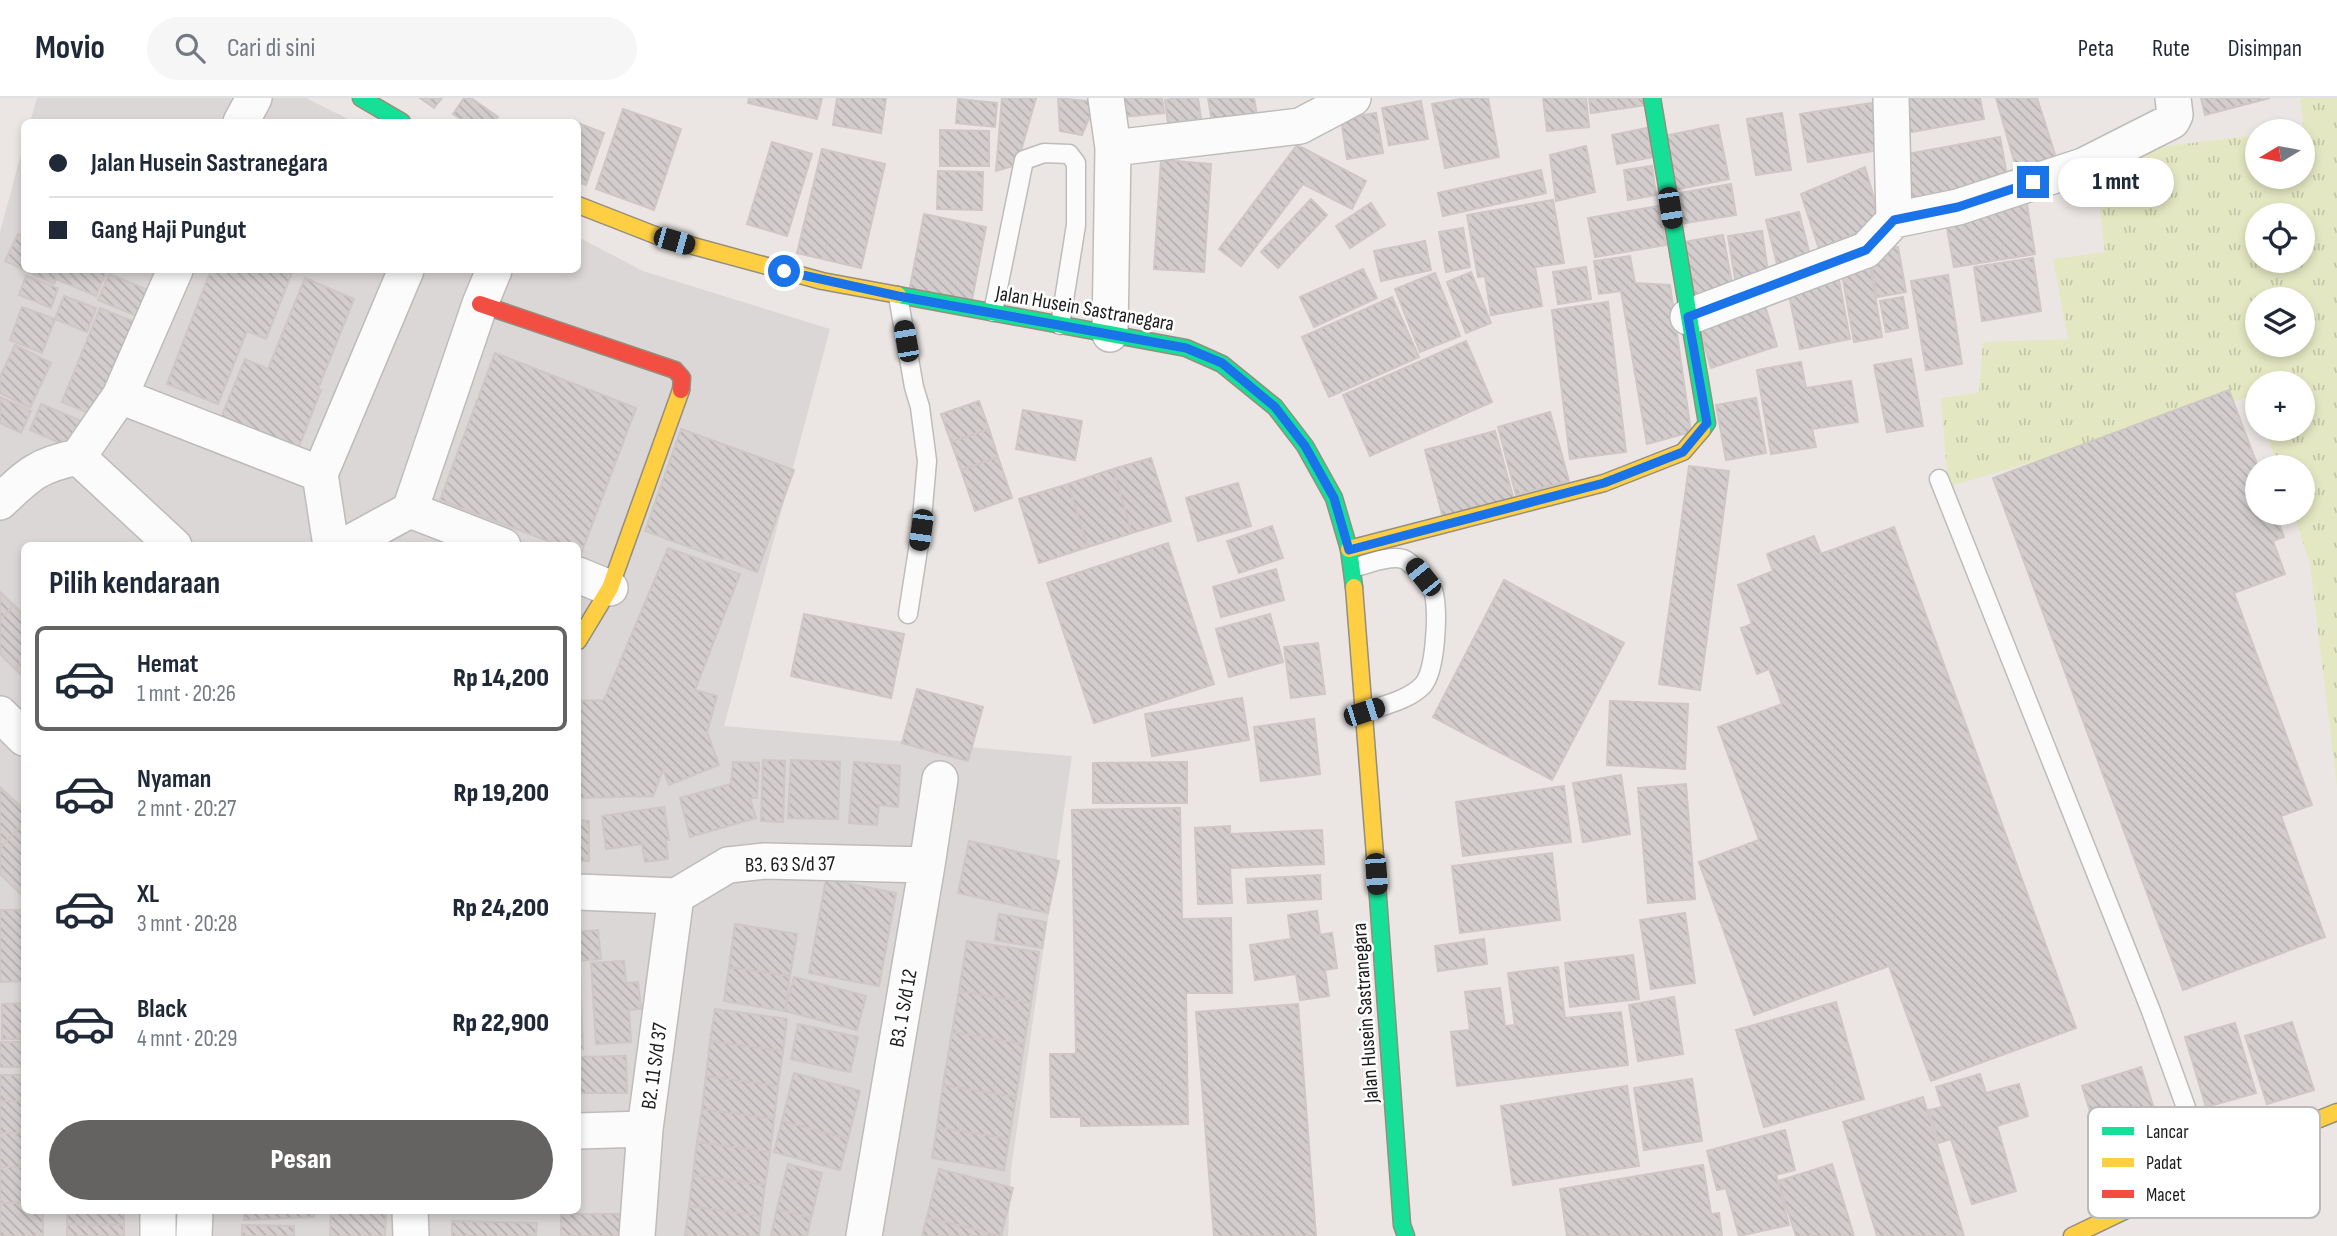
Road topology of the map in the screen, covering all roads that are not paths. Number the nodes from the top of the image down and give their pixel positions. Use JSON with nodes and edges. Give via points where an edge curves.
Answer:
{"nodes":[{"id":1,"x":254,"y":98,"type":"edge"},
{"id":2,"x":361,"y":98,"type":"edge"},
{"id":3,"x":1106,"y":98,"type":"edge"},
{"id":4,"x":1353,"y":98,"type":"edge"},
{"id":5,"x":1652,"y":98,"type":"edge"},
{"id":6,"x":1891,"y":98,"type":"edge"},
{"id":7,"x":2173,"y":98,"type":"edge"},
{"id":8,"x":1298,"y":112,"type":"edge"},
{"id":9,"x":243,"y":119,"type":"edge"},
{"id":10,"x":397,"y":119,"type":"edge"},
{"id":11,"x":1112,"y":148,"type":"junction"},
{"id":12,"x":581,"y":206,"type":"edge"},
{"id":13,"x":1894,"y":220,"type":"junction"},
{"id":14,"x":174,"y":273,"type":"edge"},
{"id":15,"x":405,"y":273,"type":"edge"},
{"id":16,"x":493,"y":273,"type":"edge"},
{"id":17,"x":898,"y":296,"type":"junction"},
{"id":18,"x":480,"y":304,"type":"junction"},
{"id":19,"x":993,"y":312,"type":"junction"},
{"id":20,"x":1688,"y":317,"type":"junction"},
{"id":21,"x":1060,"y":325,"type":"junction"},
{"id":22,"x":1110,"y":334,"type":"junction"},
{"id":23,"x":120,"y":396,"type":"junction"},
{"id":24,"x":78,"y":457,"type":"junction"},
{"id":25,"x":320,"y":474,"type":"junction"},
{"id":26,"x":1939,"y":479,"type":"dead end"},
{"id":27,"x":0,"y":502,"type":"edge"},
{"id":28,"x":410,"y":510,"type":"junction"},
{"id":29,"x":170,"y":542,"type":"edge"},
{"id":30,"x":330,"y":542,"type":"edge"},
{"id":31,"x":351,"y":542,"type":"edge"},
{"id":32,"x":493,"y":542,"type":"edge"},
{"id":33,"x":1349,"y":550,"type":"junction"},
{"id":34,"x":1352,"y":568,"type":"junction"},
{"id":35,"x":581,"y":576,"type":"edge"},
{"id":36,"x":610,"y":588,"type":"junction"},
{"id":37,"x":908,"y":614,"type":"dead end"},
{"id":38,"x":581,"y":636,"type":"edge"},
{"id":39,"x":1364,"y":712,"type":"junction"},
{"id":40,"x":0,"y":714,"type":"edge"},
{"id":41,"x":21,"y":735,"type":"edge"},
{"id":42,"x":940,"y":779,"type":"dead end"},
{"id":43,"x":927,"y":865,"type":"junction"},
{"id":44,"x":581,"y":892,"type":"edge"},
{"id":45,"x":676,"y":896,"type":"junction"},
{"id":46,"x":2186,"y":1107,"type":"edge"},
{"id":47,"x":2337,"y":1112,"type":"edge"},
{"id":48,"x":2320,"y":1119,"type":"edge"},
{"id":49,"x":645,"y":1129,"type":"junction"},
{"id":50,"x":581,"y":1131,"type":"edge"},
{"id":51,"x":158,"y":1214,"type":"edge"},
{"id":52,"x":195,"y":1214,"type":"edge"},
{"id":53,"x":410,"y":1214,"type":"edge"},
{"id":54,"x":2110,"y":1218,"type":"edge"},
{"id":55,"x":158,"y":1236,"type":"edge"},
{"id":56,"x":194,"y":1236,"type":"edge"},
{"id":57,"x":411,"y":1236,"type":"edge"},
{"id":58,"x":637,"y":1236,"type":"edge"},
{"id":59,"x":864,"y":1236,"type":"edge"},
{"id":60,"x":1406,"y":1236,"type":"edge"},
{"id":61,"x":2072,"y":1236,"type":"edge"}],
"edges":[{"from":1,"to":9,"type":"street"},
{"from":2,"to":10,"type":"main road"},
{"from":3,"to":11,"type":"street"},
{"from":4,"to":8,"type":"street"},
{"from":5,"to":20,"type":"main road"},
{"from":6,"to":13,"type":"street"},
{"from":7,"to":13,"type":"street","via":[[2172,121],[2083,166],[1958,207]]},
{"from":8,"to":11,"type":"street"},
{"from":11,"to":22,"type":"street"},
{"from":12,"to":17,"type":"main road","name":"Jalan Husein Sastranegara","via":[[660,237],[765,267]]},
{"from":13,"to":20,"type":"street","via":[[1866,250]]},
{"from":14,"to":23,"type":"street"},
{"from":15,"to":25,"type":"street"},
{"from":16,"to":18,"type":"street"},
{"from":17,"to":19,"type":"main road","name":"Jalan Husein Sastranegara"},
{"from":17,"to":37,"type":"lane","via":[[927,461]]},
{"from":18,"to":28,"type":"street"},
{"from":18,"to":36,"type":"main road","via":[[676,370],[682,378]]},
{"from":19,"to":21,"type":"main road","name":"Jalan Husein Sastranegara"},
{"from":19,"to":21,"type":"lane","via":[[1024,160],[1044,153],[1069,154],[1076,163],[1076,225]]},
{"from":20,"to":33,"type":"main road","via":[[1707,423],[1683,452],[1604,483]]},
{"from":21,"to":22,"type":"main road","name":"Jalan Husein Sastranegara"},
{"from":22,"to":33,"type":"main road","name":"Jalan Husein Sastranegara","via":[[1186,348],[1222,363],[1275,407],[1305,446],[1334,498]]},
{"from":23,"to":24,"type":"street"},
{"from":23,"to":25,"type":"street"},
{"from":24,"to":27,"type":"street","via":[[51,462],[31,473]]},
{"from":24,"to":29,"type":"street"},
{"from":25,"to":30,"type":"street"},
{"from":26,"to":46,"type":"lane"},
{"from":28,"to":31,"type":"street"},
{"from":28,"to":32,"type":"street"},
{"from":33,"to":34,"type":"main road","name":"Jalan Husein Sastranegara"},
{"from":34,"to":39,"type":"main road","name":"Jalan Husein Sastranegara"},
{"from":34,"to":39,"type":"lane","via":[[1405,559],[1434,592],[1434,658],[1424,684],[1401,699]]},
{"from":35,"to":36,"type":"street"},
{"from":36,"to":38,"type":"main road"},
{"from":39,"to":60,"type":"main road","name":"Jalan Husein Sastranegara"},
{"from":40,"to":41,"type":"street"},
{"from":42,"to":43,"type":"street","name":"B3. 1 S/d 12"},
{"from":43,"to":45,"type":"street","name":"B3. 63 S/d 37","via":[[752,862],[728,866]]},
{"from":43,"to":59,"type":"street","name":"B3. 1 S/d 12"},
{"from":44,"to":45,"type":"street"},
{"from":45,"to":49,"type":"street","name":"B2. 11 S/d 37"},
{"from":47,"to":48,"type":"main road"},
{"from":49,"to":50,"type":"street"},
{"from":49,"to":58,"type":"street","name":"B2. 11 S/d 37"},
{"from":51,"to":55,"type":"street"},
{"from":52,"to":56,"type":"street"},
{"from":53,"to":57,"type":"street"},
{"from":54,"to":61,"type":"main road"}]}
